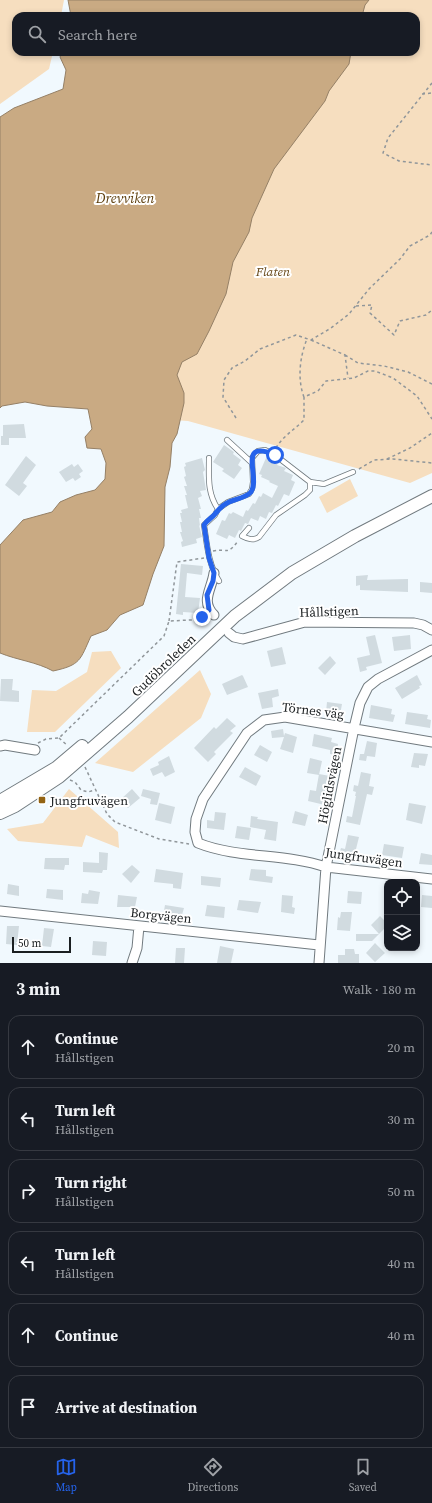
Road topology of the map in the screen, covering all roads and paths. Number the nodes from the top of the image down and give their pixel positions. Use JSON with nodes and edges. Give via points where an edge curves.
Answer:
{"nodes":[{"id":1,"x":432,"y":83,"type":"edge"},
{"id":2,"x":432,"y":93,"type":"edge"},
{"id":3,"x":422,"y":94,"type":"junction"},
{"id":4,"x":432,"y":165,"type":"edge"},
{"id":5,"x":432,"y":232,"type":"edge"},
{"id":6,"x":355,"y":306,"type":"junction"},
{"id":7,"x":432,"y":310,"type":"edge"},
{"id":8,"x":307,"y":338,"type":"junction"},
{"id":9,"x":311,"y":340,"type":"junction"},
{"id":10,"x":345,"y":355,"type":"junction"},
{"id":11,"x":348,"y":378,"type":"junction"},
{"id":12,"x":432,"y":384,"type":"edge"},
{"id":13,"x":304,"y":397,"type":"junction"},
{"id":14,"x":236,"y":418,"type":"dead end"},
{"id":15,"x":432,"y":419,"type":"edge"},
{"id":16,"x":432,"y":433,"type":"edge"},
{"id":17,"x":227,"y":440,"type":"dead end"},
{"id":18,"x":273,"y":454,"type":"junction"},
{"id":19,"x":209,"y":458,"type":"dead end"},
{"id":20,"x":386,"y":459,"type":"junction"},
{"id":21,"x":252,"y":463,"type":"junction"},
{"id":22,"x":432,"y":463,"type":"edge"},
{"id":23,"x":353,"y":472,"type":"joint"},
{"id":24,"x":310,"y":482,"type":"junction"},
{"id":25,"x":432,"y":487,"type":"edge"},
{"id":26,"x":432,"y":496,"type":"edge"},
{"id":27,"x":218,"y":509,"type":"junction"},
{"id":28,"x":249,"y":528,"type":"dead end"},
{"id":29,"x":242,"y":536,"type":"junction"},
{"id":30,"x":208,"y":552,"type":"junction"},
{"id":31,"x":209,"y":558,"type":"junction"},
{"id":32,"x":216,"y":577,"type":"joint"},
{"id":33,"x":212,"y":613,"type":"joint"},
{"id":34,"x":169,"y":621,"type":"junction"},
{"id":35,"x":432,"y":630,"type":"edge"},
{"id":36,"x":229,"y":633,"type":"dead end"},
{"id":37,"x":432,"y":650,"type":"edge"},
{"id":38,"x":354,"y":728,"type":"junction"},
{"id":39,"x":59,"y":738,"type":"junction"},
{"id":40,"x":432,"y":742,"type":"edge"},
{"id":41,"x":0,"y":746,"type":"edge"},
{"id":42,"x":70,"y":749,"type":"dead end"},
{"id":43,"x":31,"y":750,"type":"joint"},
{"id":44,"x":84,"y":766,"type":"dead end"},
{"id":45,"x":70,"y":780,"type":"dead end"},
{"id":46,"x":95,"y":790,"type":"junction"},
{"id":47,"x":0,"y":801,"type":"edge"},
{"id":48,"x":0,"y":813,"type":"edge"},
{"id":49,"x":198,"y":843,"type":"junction"},
{"id":50,"x":326,"y":867,"type":"junction"},
{"id":51,"x":432,"y":879,"type":"edge"},
{"id":52,"x":0,"y":911,"type":"edge"},
{"id":53,"x":139,"y":926,"type":"junction"},
{"id":54,"x":319,"y":946,"type":"junction"},
{"id":55,"x":132,"y":963,"type":"edge"},
{"id":56,"x":319,"y":963,"type":"edge"}],
"edges":[{"from":1,"to":3,"type":"path"},
{"from":2,"to":3,"type":"path"},
{"from":3,"to":4,"type":"path","via":[[388,138],[383,153],[399,161]]},
{"from":5,"to":6,"type":"path","via":[[410,246]]},
{"from":6,"to":7,"type":"path","via":[[372,305],[370,312],[394,335],[400,321],[426,315]]},
{"from":6,"to":9,"type":"path","via":[[331,328]]},
{"from":8,"to":9,"type":"path"},
{"from":8,"to":13,"type":"path","via":[[302,351],[300,375]]},
{"from":8,"to":14,"type":"path","via":[[296,335],[260,349],[232,368],[224,380],[224,397]]},
{"from":9,"to":10,"type":"path"},
{"from":10,"to":11,"type":"path"},
{"from":10,"to":12,"type":"path","via":[[358,363],[408,372]]},
{"from":11,"to":13,"type":"path","via":[[326,381],[318,391]]},
{"from":11,"to":15,"type":"path","via":[[375,371],[393,378],[417,396]]},
{"from":13,"to":18,"type":"path","via":[[304,420],[280,441]]},
{"from":16,"to":20,"type":"path","via":[[410,448]]},
{"from":17,"to":21,"type":"lane"},
{"from":18,"to":21,"type":"lane","via":[[265,450],[258,451],[252,458]]},
{"from":18,"to":24,"type":"lane"},
{"from":19,"to":27,"type":"lane","via":[[210,492]]},
{"from":20,"to":22,"type":"path"},
{"from":20,"to":23,"type":"path","via":[[374,460]]},
{"from":21,"to":27,"type":"lane","via":[[253,482],[250,494],[228,502]]},
{"from":23,"to":24,"type":"lane","via":[[324,484]]},
{"from":24,"to":29,"type":"lane","via":[[310,490],[276,515],[259,537],[250,540]]},
{"from":25,"to":47,"type":"main road","name":"Gudöbroleden","via":[[289,566],[231,612],[123,712],[56,768]]},
{"from":26,"to":48,"type":"main road","name":"Gudöbroleden","via":[[355,536],[292,573],[235,616],[128,717],[59,777]]},
{"from":27,"to":30,"type":"lane","via":[[204,525]]},
{"from":28,"to":29,"type":"lane"},
{"from":29,"to":30,"type":"path","via":[[231,550]]},
{"from":30,"to":31,"type":"lane"},
{"from":31,"to":32,"type":"lane"},
{"from":31,"to":34,"type":"path","via":[[177,562]]},
{"from":32,"to":33,"type":"street","via":[[203,595]]},
{"from":33,"to":34,"type":"path","via":[[191,620]]},
{"from":34,"to":39,"type":"path","via":[[164,636]]},
{"from":35,"to":36,"type":"street","name":"Hållstigen","via":[[414,623],[305,622],[243,639]]},
{"from":37,"to":38,"type":"street","name":"Höglidsvägen","via":[[368,687],[360,703]]},
{"from":38,"to":40,"type":"street","name":"Törnes väg"},
{"from":38,"to":49,"type":"street","name":"Törnes väg","via":[[285,717],[264,720],[247,733],[203,799],[196,819],[195,832]]},
{"from":38,"to":50,"type":"street","name":"Höglidsvägen"},
{"from":39,"to":42,"type":"path"},
{"from":39,"to":43,"type":"path","via":[[46,739]]},
{"from":41,"to":43,"type":"street"},
{"from":44,"to":46,"type":"path"},
{"from":45,"to":46,"type":"path","via":[[81,790]]},
{"from":46,"to":49,"type":"path","via":[[107,814],[115,822],[159,839]]},
{"from":49,"to":50,"type":"street","name":"Jungfruvägen","via":[[212,848],[316,863]]},
{"from":50,"to":51,"type":"street","name":"Jungfruvägen"},
{"from":50,"to":54,"type":"street","name":"Höglidsvägen"},
{"from":52,"to":53,"type":"street","name":"Borgvägen"},
{"from":53,"to":54,"type":"street","name":"Borgvägen"},
{"from":53,"to":55,"type":"street","via":[[137,948]]},
{"from":54,"to":56,"type":"street","name":"Höglidsvägen"}]}
